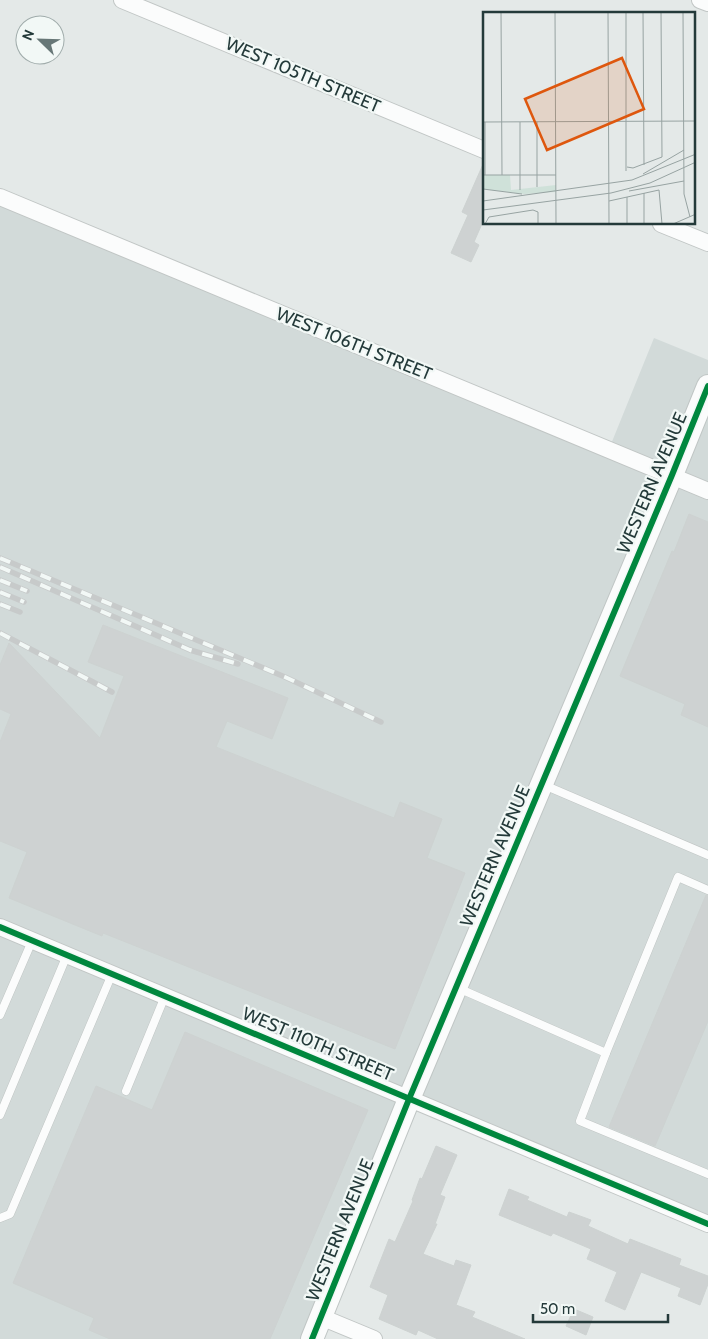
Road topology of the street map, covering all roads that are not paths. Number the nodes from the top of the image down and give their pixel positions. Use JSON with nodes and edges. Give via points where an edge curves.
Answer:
{"nodes":[{"id":1,"x":122,"y":0,"type":"edge"},
{"id":2,"x":700,"y":0,"type":"edge"},
{"id":3,"x":708,"y":3,"type":"edge"},
{"id":4,"x":483,"y":150,"type":"edge"},
{"id":5,"x":0,"y":197,"type":"edge"},
{"id":6,"x":662,"y":225,"type":"edge"},
{"id":7,"x":708,"y":244,"type":"edge"},
{"id":8,"x":708,"y":386,"type":"edge"},
{"id":9,"x":672,"y":475,"type":"junction"},
{"id":10,"x":708,"y":491,"type":"edge"},
{"id":11,"x":541,"y":784,"type":"junction"},
{"id":12,"x":708,"y":855,"type":"edge"},
{"id":13,"x":708,"y":890,"type":"edge"},
{"id":14,"x":0,"y":928,"type":"edge"},
{"id":15,"x":32,"y":941,"type":"junction"},
{"id":16,"x":67,"y":955,"type":"junction"},
{"id":17,"x":112,"y":974,"type":"junction"},
{"id":18,"x":456,"y":987,"type":"junction"},
{"id":19,"x":165,"y":996,"type":"junction"},
{"id":20,"x":0,"y":1015,"type":"edge"},
{"id":21,"x":606,"y":1053,"type":"junction"},
{"id":22,"x":126,"y":1091,"type":"dead end"},
{"id":23,"x":409,"y":1098,"type":"junction"},
{"id":24,"x":0,"y":1115,"type":"edge"},
{"id":25,"x":708,"y":1174,"type":"edge"},
{"id":26,"x":0,"y":1218,"type":"edge"},
{"id":27,"x":708,"y":1224,"type":"edge"},
{"id":28,"x":321,"y":1317,"type":"junction"},
{"id":29,"x":312,"y":1339,"type":"edge"},
{"id":30,"x":374,"y":1339,"type":"edge"}],
"edges":[{"from":1,"to":4,"type":"street","name":"WEST 105TH STREET"},
{"from":2,"to":3,"type":"street"},
{"from":5,"to":9,"type":"street","name":"WEST 106TH STREET"},
{"from":6,"to":7,"type":"street"},
{"from":8,"to":9,"type":"street","name":"WESTERN AVENUE"},
{"from":9,"to":10,"type":"street","name":"WEST 106TH STREET"},
{"from":9,"to":11,"type":"street","name":"WESTERN AVENUE"},
{"from":11,"to":12,"type":"lane"},
{"from":11,"to":18,"type":"street","name":"WESTERN AVENUE"},
{"from":13,"to":21,"type":"lane","via":[[678,877]]},
{"from":14,"to":15,"type":"street","name":"WEST 110TH STREET"},
{"from":15,"to":16,"type":"street","name":"WEST 110TH STREET"},
{"from":15,"to":20,"type":"lane"},
{"from":16,"to":17,"type":"street","name":"WEST 110TH STREET"},
{"from":16,"to":24,"type":"lane"},
{"from":17,"to":19,"type":"street","name":"WEST 110TH STREET"},
{"from":17,"to":26,"type":"lane","via":[[10,1214]]},
{"from":18,"to":21,"type":"lane"},
{"from":18,"to":23,"type":"street","name":"WESTERN AVENUE"},
{"from":19,"to":22,"type":"lane"},
{"from":19,"to":23,"type":"street","name":"WEST 110TH STREET"},
{"from":21,"to":25,"type":"lane","via":[[580,1121]]},
{"from":23,"to":27,"type":"street","name":"WEST 110TH STREET"},
{"from":23,"to":28,"type":"street","name":"WESTERN AVENUE"},
{"from":28,"to":29,"type":"street","name":"WESTERN AVENUE"},
{"from":28,"to":30,"type":"street"}]}
